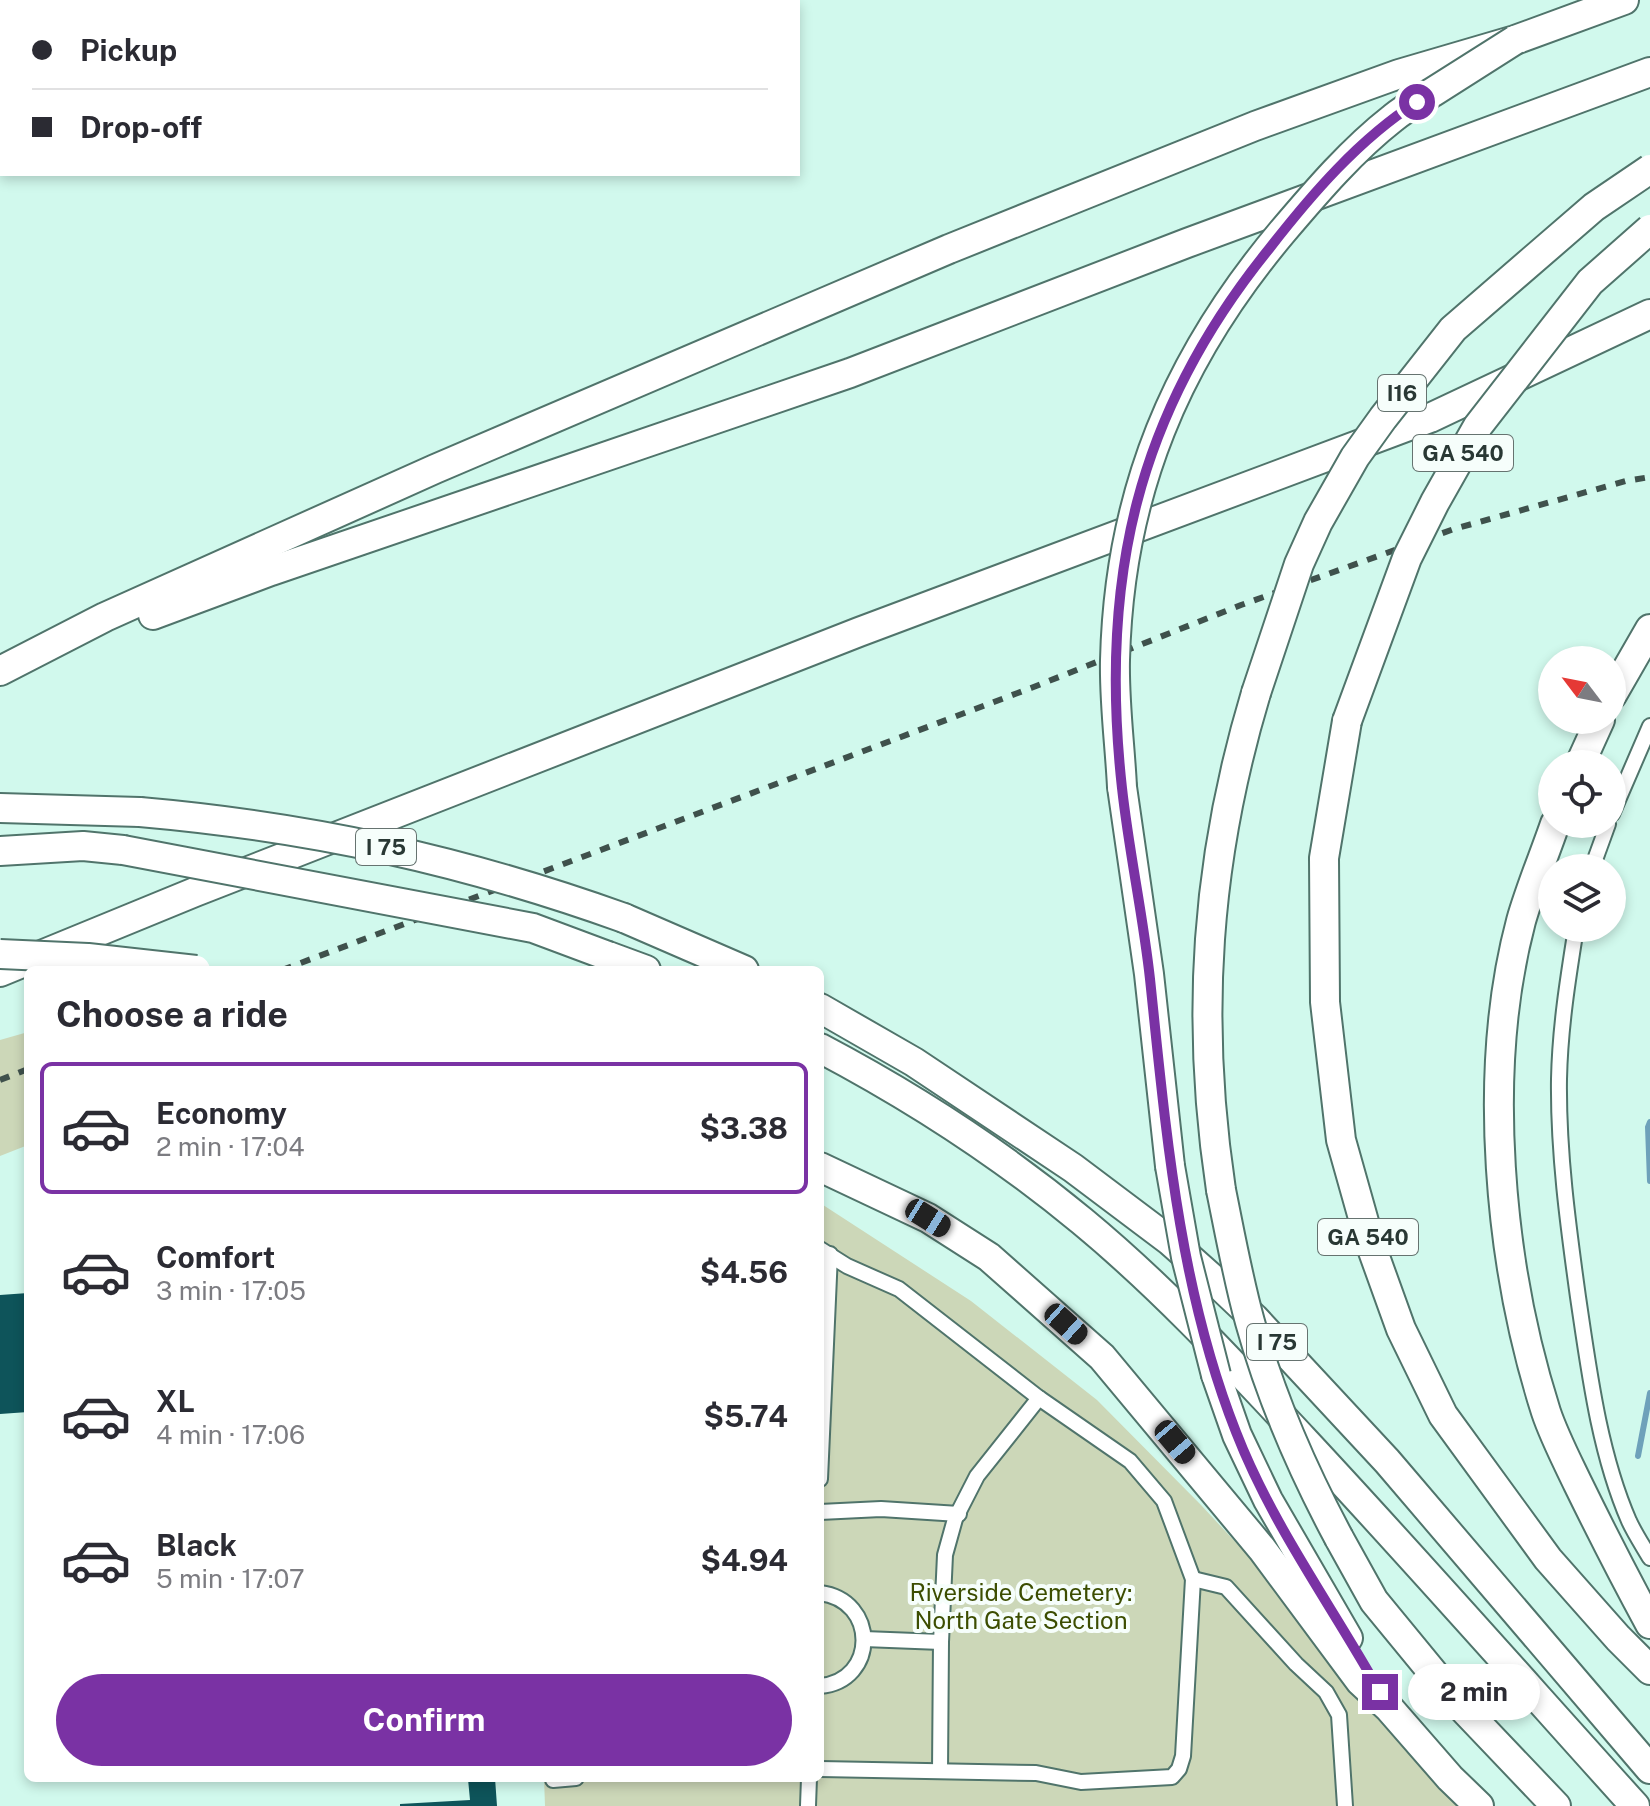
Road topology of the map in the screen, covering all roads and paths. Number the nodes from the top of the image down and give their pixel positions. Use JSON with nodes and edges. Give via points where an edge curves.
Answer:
{"nodes":[{"id":1,"x":1624,"y":0,"type":"edge"},
{"id":2,"x":1515,"y":40,"type":"junction"},
{"id":3,"x":1650,"y":72,"type":"edge"},
{"id":4,"x":1650,"y":169,"type":"edge"},
{"id":5,"x":1650,"y":229,"type":"edge"},
{"id":6,"x":1650,"y":314,"type":"edge"},
{"id":7,"x":1650,"y":629,"type":"edge"},
{"id":8,"x":1,"y":671,"type":"edge"},
{"id":9,"x":1626,"y":671,"type":"edge"},
{"id":10,"x":1650,"y":726,"type":"edge"},
{"id":11,"x":1626,"y":782,"type":"edge"},
{"id":12,"x":0,"y":808,"type":"edge"},
{"id":13,"x":1550,"y":838,"type":"edge"},
{"id":14,"x":0,"y":851,"type":"edge"},
{"id":15,"x":1574,"y":942,"type":"edge"},
{"id":16,"x":0,"y":954,"type":"edge"},
{"id":17,"x":160,"y":966,"type":"edge"},
{"id":18,"x":635,"y":966,"type":"edge"},
{"id":19,"x":735,"y":966,"type":"edge"},
{"id":20,"x":0,"y":972,"type":"edge"},
{"id":21,"x":824,"y":1010,"type":"edge"},
{"id":22,"x":824,"y":1050,"type":"edge"},
{"id":23,"x":824,"y":1169,"type":"edge"},
{"id":24,"x":825,"y":1252,"type":"edge"},
{"id":25,"x":824,"y":1310,"type":"edge"},
{"id":26,"x":1039,"y":1398,"type":"junction"},
{"id":27,"x":824,"y":1512,"type":"edge"},
{"id":28,"x":959,"y":1514,"type":"junction"},
{"id":29,"x":1650,"y":1558,"type":"edge"},
{"id":30,"x":1193,"y":1579,"type":"junction"},
{"id":31,"x":824,"y":1594,"type":"edge"},
{"id":32,"x":1650,"y":1624,"type":"edge"},
{"id":33,"x":864,"y":1639,"type":"junction"},
{"id":34,"x":941,"y":1642,"type":"junction"},
{"id":35,"x":1650,"y":1670,"type":"edge"},
{"id":36,"x":824,"y":1685,"type":"edge"},
{"id":37,"x":1389,"y":1708,"type":"junction"},
{"id":38,"x":824,"y":1769,"type":"edge"},
{"id":39,"x":1650,"y":1769,"type":"edge"},
{"id":40,"x":940,"y":1771,"type":"junction"},
{"id":41,"x":809,"y":1782,"type":"edge"},
{"id":42,"x":808,"y":1806,"type":"edge"},
{"id":43,"x":1345,"y":1806,"type":"edge"},
{"id":44,"x":1479,"y":1806,"type":"edge"},
{"id":45,"x":1556,"y":1806,"type":"edge"},
{"id":46,"x":1635,"y":1806,"type":"edge"}],
"edges":[{"from":1,"to":2,"type":"highway"},
{"from":2,"to":8,"type":"highway","bridge":true,"via":[[1399,74],[1255,126],[935,255],[435,469],[105,617]]},
{"from":2,"to":37,"type":"highway","bridge":true,"via":[[1393,118],[1319,188],[1237,288],[1195,355],[1152,451],[1125,555],[1116,622],[1122,787],[1186,1257],[1237,1435],[1268,1500]]},
{"from":3,"to":8,"type":"highway","via":[[850,373],[271,571]]},
{"from":4,"to":45,"type":"highway","number":"I16","bridge":true,"via":[[1594,207],[1453,329],[1355,457],[1318,522],[1242,738],[1223,823],[1206,983],[1208,1087],[1221,1190],[1262,1362],[1294,1447],[1374,1601],[1457,1702]]},
{"from":5,"to":35,"type":"highway","number":"GA 540","bridge":true,"via":[[1590,282],[1478,426],[1435,502],[1407,558],[1347,721],[1324,858],[1325,1002],[1341,1140],[1401,1329],[1443,1415],[1548,1559]]},
{"from":6,"to":20,"type":"highway","via":[[1430,418],[859,632]]},
{"from":7,"to":9,"type":"highway"},
{"from":10,"to":11,"type":"street"},
{"from":12,"to":19,"type":"highway","number":"I 75","bridge":true,"via":[[140,812],[278,827],[402,850],[521,882],[624,918]]},
{"from":13,"to":32,"type":"highway","via":[[1521,921],[1510,979],[1500,1112],[1506,1221],[1521,1312],[1547,1414]]},
{"from":14,"to":18,"type":"highway","number":"I 75","bridge":true,"via":[[83,846],[123,850],[533,928]]},
{"from":15,"to":29,"type":"street","via":[[1559,1080],[1572,1251],[1606,1451],[1629,1521]]},
{"from":16,"to":17,"type":"highway","bridge":true},
{"from":21,"to":39,"type":"highway","number":"I 75","via":[[914,1062],[1073,1168],[1215,1281],[1387,1461]]},
{"from":22,"to":46,"type":"highway","number":"I 75","via":[[973,1139],[1132,1264],[1323,1460]]},
{"from":23,"to":37,"type":"highway","via":[[928,1218],[989,1257],[1102,1357],[1262,1549],[1360,1681]]},
{"from":24,"to":25,"type":"street"},
{"from":24,"to":26,"type":"street","via":[[899,1289]]},
{"from":26,"to":28,"type":"street","via":[[977,1476]]},
{"from":26,"to":30,"type":"street","via":[[1130,1461],[1164,1501]]},
{"from":27,"to":28,"type":"street"},
{"from":28,"to":34,"type":"street","via":[[945,1555]]},
{"from":30,"to":40,"type":"street","via":[[1183,1756],[1172,1777],[1081,1782],[1036,1773]]},
{"from":30,"to":43,"type":"street","via":[[1226,1587],[1326,1692],[1339,1715]]},
{"from":31,"to":33,"type":"street","via":[[844,1600],[854,1611]]},
{"from":33,"to":34,"type":"street"},
{"from":33,"to":36,"type":"street","via":[[855,1668]]},
{"from":34,"to":40,"type":"street"},
{"from":37,"to":44,"type":"highway"},
{"from":38,"to":40,"type":"street"},
{"from":41,"to":42,"type":"street"}]}
